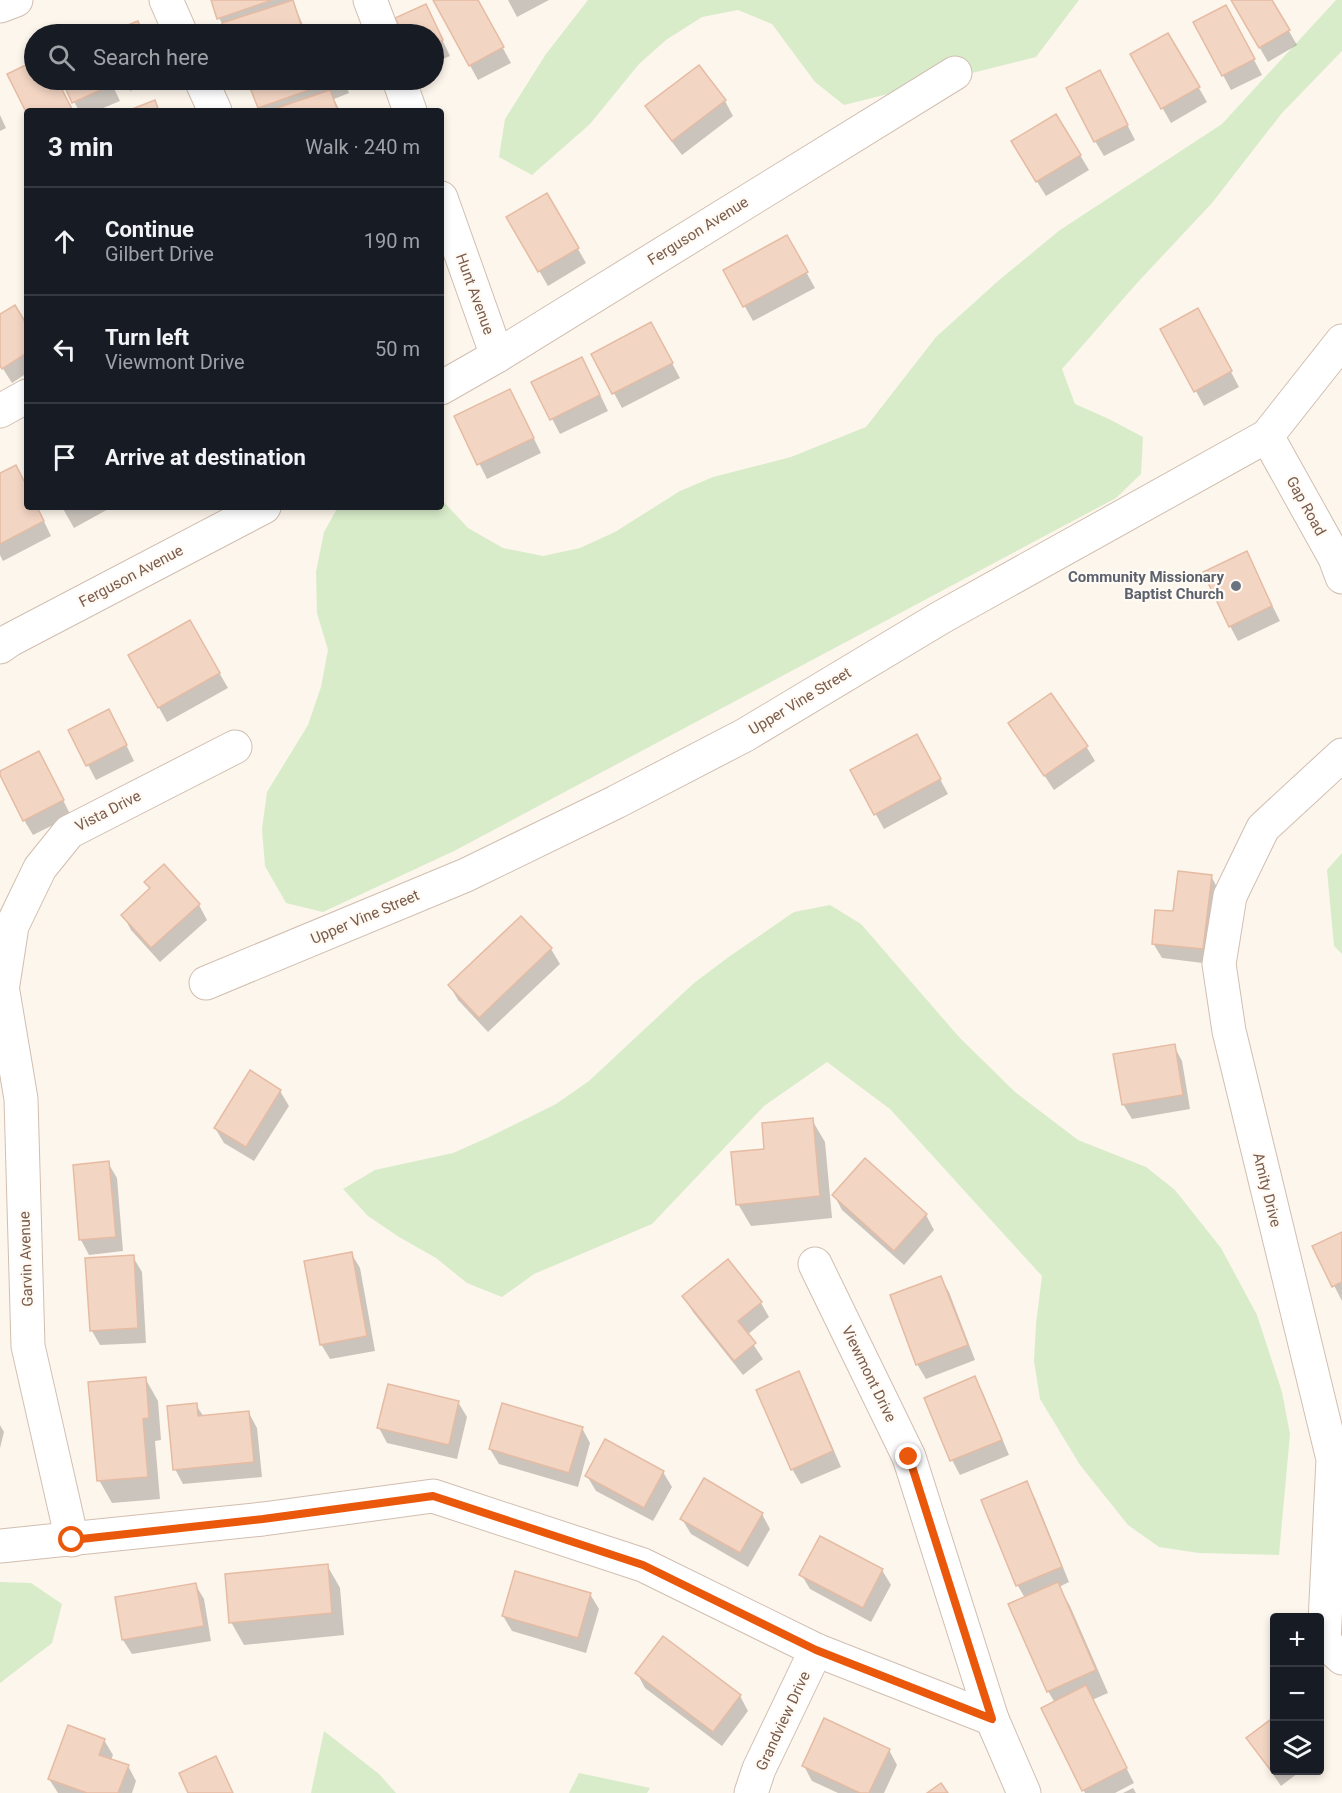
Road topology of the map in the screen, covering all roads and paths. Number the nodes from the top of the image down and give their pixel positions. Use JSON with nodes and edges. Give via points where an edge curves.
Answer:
{"nodes":[{"id":1,"x":16,"y":0,"type":"edge"},
{"id":2,"x":166,"y":0,"type":"edge"},
{"id":3,"x":370,"y":0,"type":"edge"},
{"id":4,"x":0,"y":6,"type":"edge"},
{"id":5,"x":177,"y":24,"type":"edge"},
{"id":6,"x":379,"y":24,"type":"edge"},
{"id":7,"x":954,"y":73,"type":"dead end"},
{"id":8,"x":206,"y":90,"type":"edge"},
{"id":9,"x":403,"y":90,"type":"edge"},
{"id":10,"x":214,"y":108,"type":"edge"},
{"id":11,"x":409,"y":108,"type":"edge"},
{"id":12,"x":444,"y":206,"type":"edge"},
{"id":13,"x":1342,"y":341,"type":"edge"},
{"id":14,"x":497,"y":356,"type":"junction"},
{"id":15,"x":444,"y":386,"type":"edge"},
{"id":16,"x":24,"y":398,"type":"edge"},
{"id":17,"x":0,"y":411,"type":"edge"},
{"id":18,"x":1267,"y":436,"type":"junction"},
{"id":19,"x":258,"y":510,"type":"edge"},
{"id":20,"x":1340,"y":562,"type":"edge"},
{"id":21,"x":0,"y":647,"type":"edge"},
{"id":22,"x":235,"y":747,"type":"dead end"},
{"id":23,"x":1342,"y":755,"type":"edge"},
{"id":24,"x":1,"y":979,"type":"edge"},
{"id":25,"x":206,"y":983,"type":"dead end"},
{"id":26,"x":815,"y":1264,"type":"dead end"},
{"id":27,"x":72,"y":1540,"type":"junction"},
{"id":28,"x":0,"y":1546,"type":"edge"},
{"id":29,"x":816,"y":1650,"type":"junction"},
{"id":30,"x":1342,"y":1658,"type":"edge"},
{"id":31,"x":992,"y":1719,"type":"junction"},
{"id":32,"x":751,"y":1793,"type":"edge"},
{"id":33,"x":1024,"y":1793,"type":"edge"}],
"edges":[{"from":1,"to":4,"type":"street"},
{"from":2,"to":5,"type":"street"},
{"from":3,"to":6,"type":"street"},
{"from":7,"to":14,"type":"street","name":"Ferguson Avenue"},
{"from":8,"to":10,"type":"street"},
{"from":9,"to":11,"type":"street"},
{"from":12,"to":14,"type":"street","name":"Hunt Avenue"},
{"from":13,"to":18,"type":"street","name":"Upper Vine Street"},
{"from":14,"to":15,"type":"street","name":"Ferguson Avenue"},
{"from":16,"to":17,"type":"street"},
{"from":18,"to":20,"type":"street","name":"Gap Road"},
{"from":18,"to":25,"type":"street","name":"Upper Vine Street","via":[[940,618],[745,735],[626,797],[466,875]]},
{"from":19,"to":21,"type":"street","name":"Ferguson Avenue"},
{"from":22,"to":24,"type":"street","name":"Vista Drive","via":[[69,832],[40,868],[12,926]]},
{"from":23,"to":30,"type":"street","name":"Amity Drive","via":[[1263,828],[1230,896],[1219,964],[1228,1031],[1333,1459],[1324,1642]]},
{"from":24,"to":27,"type":"street","name":"Garvin Avenue","via":[[21,1099],[28,1346]]},
{"from":26,"to":31,"type":"street","name":"Viewmont Drive","via":[[909,1457]]},
{"from":27,"to":28,"type":"street"},
{"from":27,"to":29,"type":"street","via":[[433,1496],[643,1565]]},
{"from":29,"to":31,"type":"street"},
{"from":29,"to":32,"type":"street","name":"Grandview Drive"},
{"from":31,"to":33,"type":"street","name":"Viewmont Drive"}]}
